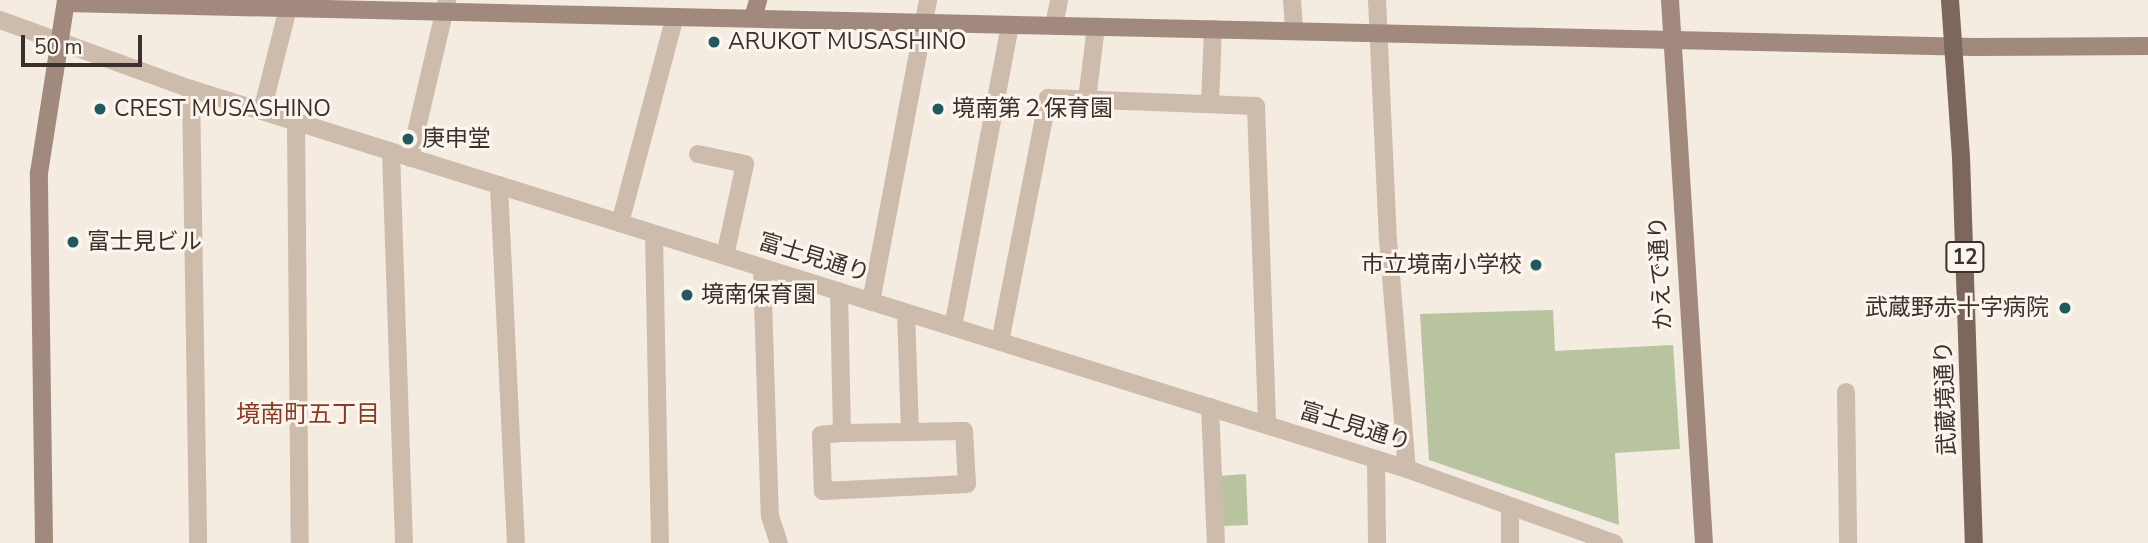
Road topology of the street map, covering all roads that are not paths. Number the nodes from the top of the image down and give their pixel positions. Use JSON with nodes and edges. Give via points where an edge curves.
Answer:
{"nodes":[{"id":1,"x":758,"y":0,"type":"edge"},
{"id":2,"x":928,"y":0,"type":"edge"},
{"id":3,"x":1059,"y":0,"type":"edge"},
{"id":4,"x":1292,"y":0,"type":"edge"},
{"id":5,"x":1377,"y":0,"type":"edge"},
{"id":6,"x":1670,"y":0,"type":"edge"},
{"id":7,"x":1950,"y":0,"type":"edge"},
{"id":8,"x":66,"y":1,"type":"edge"},
{"id":9,"x":289,"y":4,"type":"edge"},
{"id":10,"x":446,"y":6,"type":"edge"},
{"id":11,"x":675,"y":18,"type":"junction"},
{"id":12,"x":753,"y":19,"type":"junction"},
{"id":13,"x":0,"y":20,"type":"edge"},
{"id":14,"x":924,"y":23,"type":"junction"},
{"id":15,"x":1010,"y":25,"type":"junction"},
{"id":16,"x":1054,"y":26,"type":"junction"},
{"id":17,"x":1096,"y":27,"type":"junction"},
{"id":18,"x":1213,"y":29,"type":"junction"},
{"id":19,"x":1294,"y":31,"type":"junction"},
{"id":20,"x":1378,"y":33,"type":"junction"},
{"id":21,"x":58,"y":40,"type":"junction"},
{"id":22,"x":1672,"y":40,"type":"junction"},
{"id":23,"x":1952,"y":46,"type":"junction"},
{"id":24,"x":2148,"y":46,"type":"edge"},
{"id":25,"x":191,"y":89,"type":"junction"},
{"id":26,"x":1087,"y":99,"type":"junction"},
{"id":27,"x":1210,"y":104,"type":"junction"},
{"id":28,"x":262,"y":111,"type":"junction"},
{"id":29,"x":296,"y":122,"type":"junction"},
{"id":30,"x":391,"y":152,"type":"junction"},
{"id":31,"x":698,"y":154,"type":"dead end"},
{"id":32,"x":410,"y":158,"type":"junction"},
{"id":33,"x":499,"y":186,"type":"junction"},
{"id":34,"x":620,"y":223,"type":"junction"},
{"id":35,"x":654,"y":234,"type":"junction"},
{"id":36,"x":725,"y":256,"type":"junction"},
{"id":37,"x":762,"y":268,"type":"junction"},
{"id":38,"x":839,"y":292,"type":"junction"},
{"id":39,"x":871,"y":302,"type":"junction"},
{"id":40,"x":906,"y":313,"type":"junction"},
{"id":41,"x":953,"y":327,"type":"junction"},
{"id":42,"x":1000,"y":342,"type":"junction"},
{"id":43,"x":1846,"y":392,"type":"dead end"},
{"id":44,"x":1210,"y":407,"type":"junction"},
{"id":45,"x":1267,"y":425,"type":"junction"},
{"id":46,"x":910,"y":432,"type":"junction"},
{"id":47,"x":842,"y":433,"type":"junction"},
{"id":48,"x":1376,"y":459,"type":"junction"},
{"id":49,"x":1407,"y":469,"type":"junction"},
{"id":50,"x":1510,"y":506,"type":"junction"},
{"id":51,"x":44,"y":543,"type":"edge"},
{"id":52,"x":198,"y":543,"type":"edge"},
{"id":53,"x":300,"y":543,"type":"edge"},
{"id":54,"x":404,"y":543,"type":"edge"},
{"id":55,"x":516,"y":543,"type":"edge"},
{"id":56,"x":660,"y":543,"type":"edge"},
{"id":57,"x":779,"y":543,"type":"edge"},
{"id":58,"x":1216,"y":543,"type":"edge"},
{"id":59,"x":1377,"y":543,"type":"edge"},
{"id":60,"x":1510,"y":543,"type":"edge"},
{"id":61,"x":1614,"y":543,"type":"edge"},
{"id":62,"x":1704,"y":543,"type":"edge"},
{"id":63,"x":1848,"y":543,"type":"edge"},
{"id":64,"x":1974,"y":543,"type":"edge"}],
"edges":[{"from":1,"to":12,"type":"street"},
{"from":2,"to":14,"type":"street"},
{"from":3,"to":16,"type":"street"},
{"from":4,"to":19,"type":"street"},
{"from":5,"to":20,"type":"street"},
{"from":6,"to":22,"type":"street","name":"かえで通り"},
{"from":7,"to":23,"type":"main road","name":"武蔵境通り","number":"12"},
{"from":8,"to":9,"type":"street"},
{"from":8,"to":21,"type":"street"},
{"from":9,"to":10,"type":"street"},
{"from":9,"to":28,"type":"street"},
{"from":10,"to":11,"type":"street"},
{"from":10,"to":32,"type":"street"},
{"from":11,"to":12,"type":"street"},
{"from":11,"to":34,"type":"street"},
{"from":12,"to":14,"type":"street"},
{"from":13,"to":21,"type":"street","name":"富士見通り"},
{"from":14,"to":15,"type":"street"},
{"from":14,"to":39,"type":"street"},
{"from":15,"to":16,"type":"street"},
{"from":15,"to":41,"type":"street"},
{"from":16,"to":17,"type":"street"},
{"from":17,"to":18,"type":"street"},
{"from":17,"to":26,"type":"street"},
{"from":18,"to":19,"type":"street"},
{"from":18,"to":27,"type":"street"},
{"from":19,"to":20,"type":"street"},
{"from":20,"to":22,"type":"street"},
{"from":20,"to":49,"type":"street","via":[[1388,239]]},
{"from":21,"to":25,"type":"street","name":"富士見通り"},
{"from":21,"to":51,"type":"street","via":[[39,173]]},
{"from":22,"to":23,"type":"street"},
{"from":22,"to":62,"type":"street","name":"かえで通り"},
{"from":23,"to":24,"type":"street"},
{"from":23,"to":64,"type":"main road","name":"武蔵境通り","number":"12","via":[[1961,170]]},
{"from":25,"to":28,"type":"street","name":"富士見通り"},
{"from":25,"to":52,"type":"street"},
{"from":26,"to":27,"type":"street"},
{"from":26,"to":42,"type":"street","via":[[1048,98]]},
{"from":27,"to":45,"type":"street","via":[[1255,106]]},
{"from":28,"to":29,"type":"street","name":"富士見通り"},
{"from":29,"to":30,"type":"street","name":"富士見通り"},
{"from":29,"to":53,"type":"street"},
{"from":30,"to":32,"type":"street","name":"富士見通り"},
{"from":30,"to":54,"type":"street"},
{"from":31,"to":36,"type":"street","via":[[745,164]]},
{"from":32,"to":33,"type":"street","name":"富士見通り"},
{"from":33,"to":34,"type":"street","name":"富士見通り"},
{"from":33,"to":55,"type":"street"},
{"from":34,"to":35,"type":"street","name":"富士見通り"},
{"from":35,"to":36,"type":"street","name":"富士見通り"},
{"from":35,"to":56,"type":"street"},
{"from":36,"to":37,"type":"street","name":"富士見通り"},
{"from":37,"to":38,"type":"street","name":"富士見通り"},
{"from":37,"to":57,"type":"street","via":[[770,516]]},
{"from":38,"to":39,"type":"street","name":"富士見通り"},
{"from":38,"to":47,"type":"street"},
{"from":39,"to":40,"type":"street","name":"富士見通り"},
{"from":40,"to":41,"type":"street","name":"富士見通り"},
{"from":40,"to":46,"type":"street"},
{"from":41,"to":42,"type":"street","name":"富士見通り"},
{"from":42,"to":44,"type":"street","name":"富士見通り"},
{"from":43,"to":63,"type":"street"},
{"from":44,"to":45,"type":"street","name":"富士見通り"},
{"from":44,"to":58,"type":"street"},
{"from":45,"to":48,"type":"street","name":"富士見通り"},
{"from":46,"to":47,"type":"street"},
{"from":46,"to":47,"type":"street","via":[[964,431],[967,484],[823,491],[821,435]]},
{"from":48,"to":49,"type":"street","name":"富士見通り"},
{"from":48,"to":59,"type":"street"},
{"from":49,"to":50,"type":"street","name":"富士見通り"},
{"from":50,"to":60,"type":"street"},
{"from":50,"to":61,"type":"street","name":"富士見通り"}]}
